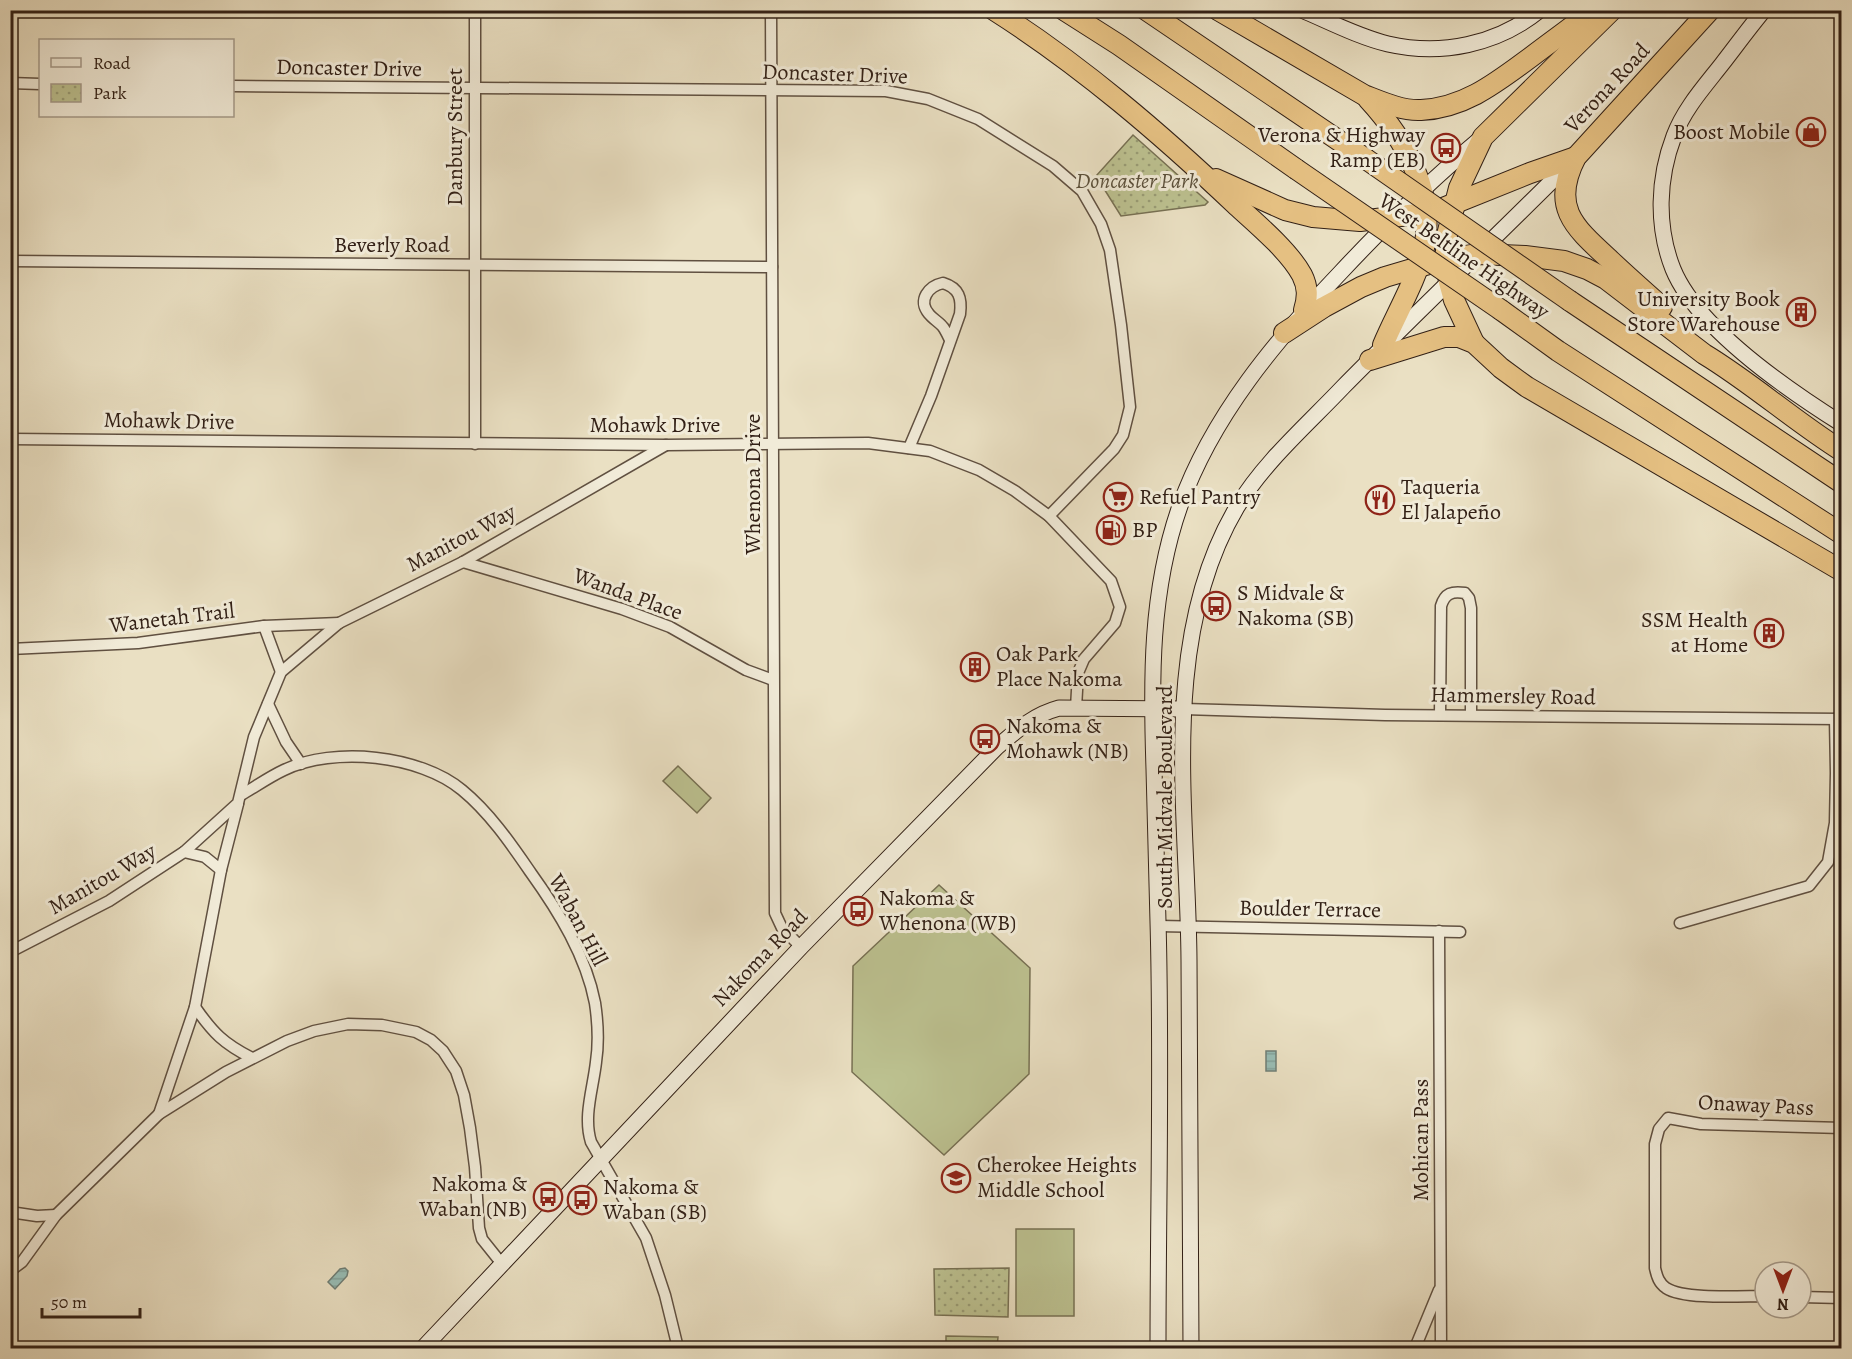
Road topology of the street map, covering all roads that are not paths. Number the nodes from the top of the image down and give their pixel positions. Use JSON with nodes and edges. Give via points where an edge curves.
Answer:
{"nodes":[{"id":1,"x":475,"y":10,"type":"edge"},
{"id":2,"x":771,"y":10,"type":"edge"},
{"id":3,"x":994,"y":10,"type":"edge"},
{"id":4,"x":1064,"y":10,"type":"edge"},
{"id":5,"x":1146,"y":10,"type":"edge"},
{"id":6,"x":1218,"y":10,"type":"edge"},
{"id":7,"x":1302,"y":10,"type":"edge"},
{"id":8,"x":1540,"y":10,"type":"edge"},
{"id":9,"x":1594,"y":10,"type":"edge"},
{"id":10,"x":1612,"y":10,"type":"edge"},
{"id":11,"x":1710,"y":10,"type":"edge"},
{"id":12,"x":1764,"y":10,"type":"edge"},
{"id":13,"x":10,"y":83,"type":"edge"},
{"id":14,"x":39,"y":84,"type":"edge"},
{"id":15,"x":234,"y":86,"type":"edge"},
{"id":16,"x":475,"y":89,"type":"junction"},
{"id":17,"x":772,"y":91,"type":"junction"},
{"id":18,"x":1364,"y":95,"type":"junction"},
{"id":19,"x":1483,"y":137,"type":"junction"},
{"id":20,"x":1576,"y":157,"type":"junction"},
{"id":21,"x":1199,"y":170,"type":"junction"},
{"id":22,"x":1421,"y":190,"type":"junction"},
{"id":23,"x":1536,"y":196,"type":"joint"},
{"id":24,"x":1453,"y":205,"type":"junction"},
{"id":25,"x":1425,"y":213,"type":"junction"},
{"id":26,"x":1392,"y":218,"type":"junction"},
{"id":27,"x":1478,"y":254,"type":"junction"},
{"id":28,"x":1446,"y":260,"type":"junction"},
{"id":29,"x":10,"y":261,"type":"edge"},
{"id":30,"x":474,"y":265,"type":"junction"},
{"id":31,"x":1417,"y":266,"type":"junction"},
{"id":32,"x":772,"y":267,"type":"junction"},
{"id":33,"x":1449,"y":282,"type":"junction"},
{"id":34,"x":1305,"y":310,"type":"junction"},
{"id":35,"x":1284,"y":333,"type":"junction"},
{"id":36,"x":950,"y":340,"type":"junction"},
{"id":37,"x":1474,"y":343,"type":"junction"},
{"id":38,"x":1376,"y":353,"type":"junction"},
{"id":39,"x":1719,"y":364,"type":"junction"},
{"id":40,"x":1842,"y":424,"type":"edge"},
{"id":41,"x":10,"y":438,"type":"edge"},
{"id":42,"x":474,"y":444,"type":"junction"},
{"id":43,"x":666,"y":445,"type":"junction"},
{"id":44,"x":772,"y":445,"type":"junction"},
{"id":45,"x":909,"y":448,"type":"junction"},
{"id":46,"x":1842,"y":451,"type":"edge"},
{"id":47,"x":1842,"y":483,"type":"edge"},
{"id":48,"x":1049,"y":516,"type":"junction"},
{"id":49,"x":1842,"y":534,"type":"edge"},
{"id":50,"x":463,"y":562,"type":"junction"},
{"id":51,"x":1842,"y":571,"type":"edge"},
{"id":52,"x":339,"y":623,"type":"junction"},
{"id":53,"x":264,"y":626,"type":"junction"},
{"id":54,"x":11,"y":650,"type":"edge"},
{"id":55,"x":281,"y":672,"type":"junction"},
{"id":56,"x":773,"y":680,"type":"junction"},
{"id":57,"x":268,"y":704,"type":"junction"},
{"id":58,"x":1076,"y":708,"type":"junction"},
{"id":59,"x":1152,"y":709,"type":"junction"},
{"id":60,"x":1184,"y":709,"type":"junction"},
{"id":61,"x":1440,"y":715,"type":"junction"},
{"id":62,"x":1472,"y":715,"type":"junction"},
{"id":63,"x":1838,"y":719,"type":"edge"},
{"id":64,"x":301,"y":764,"type":"junction"},
{"id":65,"x":240,"y":799,"type":"junction"},
{"id":66,"x":184,"y":852,"type":"junction"},
{"id":67,"x":221,"y":870,"type":"junction"},
{"id":68,"x":1680,"y":923,"type":"dead end"},
{"id":69,"x":1159,"y":926,"type":"junction"},
{"id":70,"x":1188,"y":927,"type":"junction"},
{"id":71,"x":1439,"y":932,"type":"junction"},
{"id":72,"x":1460,"y":932,"type":"dead end"},
{"id":73,"x":801,"y":947,"type":"junction"},
{"id":74,"x":10,"y":952,"type":"edge"},
{"id":75,"x":195,"y":1007,"type":"junction"},
{"id":76,"x":252,"y":1058,"type":"junction"},
{"id":77,"x":159,"y":1114,"type":"junction"},
{"id":78,"x":1842,"y":1128,"type":"edge"},
{"id":79,"x":601,"y":1160,"type":"junction"},
{"id":80,"x":10,"y":1212,"type":"edge"},
{"id":81,"x":56,"y":1215,"type":"junction"},
{"id":82,"x":502,"y":1264,"type":"junction"},
{"id":83,"x":10,"y":1271,"type":"edge"},
{"id":84,"x":1441,"y":1284,"type":"junction"},
{"id":85,"x":1753,"y":1296,"type":"edge"},
{"id":86,"x":1813,"y":1297,"type":"edge"},
{"id":87,"x":1842,"y":1298,"type":"edge"},
{"id":88,"x":423,"y":1348,"type":"edge"},
{"id":89,"x":678,"y":1348,"type":"edge"},
{"id":90,"x":1158,"y":1348,"type":"edge"},
{"id":91,"x":1191,"y":1348,"type":"edge"},
{"id":92,"x":1415,"y":1348,"type":"edge"},
{"id":93,"x":1441,"y":1348,"type":"edge"}],
"edges":[{"from":1,"to":16,"type":"street","name":"Danbury Street"},
{"from":2,"to":17,"type":"street","name":"Whenona Drive"},
{"from":3,"to":21,"type":"highway","via":[[1145,122]]},
{"from":4,"to":49,"type":"highway","name":"West Beltline Highway","bridge":true,"via":[[1568,357]]},
{"from":5,"to":47,"type":"highway","name":"West Beltline Highway","bridge":true},
{"from":6,"to":18,"type":"highway"},
{"from":7,"to":8,"type":"main road","via":[[1386,43],[1450,48],[1496,36]]},
{"from":9,"to":18,"type":"highway","via":[[1488,89],[1462,101],[1414,110]]},
{"from":10,"to":19,"type":"highway"},
{"from":11,"to":20,"type":"highway","name":"Verona Road"},
{"from":12,"to":40,"type":"main road","via":[[1691,104],[1674,135],[1660,206],[1665,239],[1674,270],[1699,310],[1767,373]]},
{"from":13,"to":14,"type":"street"},
{"from":15,"to":16,"type":"street","name":"Doncaster Drive"},
{"from":16,"to":17,"type":"street","name":"Doncaster Drive"},
{"from":16,"to":30,"type":"street","name":"Danbury Street"},
{"from":17,"to":32,"type":"street","name":"Whenona Drive"},
{"from":17,"to":48,"type":"street","name":"Doncaster Drive","via":[[886,91],[928,99],[978,119],[1053,166],[1082,191],[1101,224],[1110,250],[1130,407],[1123,435],[1114,449]]},
{"from":18,"to":22,"type":"highway","via":[[1388,120],[1404,145]]},
{"from":19,"to":22,"type":"main road","name":"South Midvale Boulevard"},
{"from":19,"to":24,"type":"highway"},
{"from":20,"to":23,"type":"main road","name":"Verona Road"},
{"from":20,"to":24,"type":"highway"},
{"from":20,"to":39,"type":"highway","via":[[1564,186],[1564,197],[1579,232],[1708,349]]},
{"from":21,"to":26,"type":"highway","via":[[1285,210],[1313,217],[1360,221]]},
{"from":21,"to":34,"type":"highway","via":[[1275,241],[1300,272],[1307,288]]},
{"from":22,"to":25,"type":"highway"},
{"from":22,"to":26,"type":"main road","name":"South Midvale Boulevard"},
{"from":23,"to":27,"type":"main road","name":"South Midvale Boulevard"},
{"from":24,"to":25,"type":"highway"},
{"from":24,"to":28,"type":"highway"},
{"from":25,"to":26,"type":"highway"},
{"from":25,"to":31,"type":"highway","via":[[1425,242]]},
{"from":26,"to":34,"type":"main road","name":"South Midvale Boulevard"},
{"from":27,"to":28,"type":"highway"},
{"from":27,"to":33,"type":"main road","name":"South Midvale Boulevard"},
{"from":27,"to":39,"type":"highway","via":[[1542,257],[1587,269]]},
{"from":28,"to":31,"type":"highway"},
{"from":28,"to":33,"type":"highway"},
{"from":29,"to":30,"type":"street","name":"Beverly Road"},
{"from":30,"to":32,"type":"street","name":"Beverly Road"},
{"from":30,"to":42,"type":"street","name":"Danbury Street"},
{"from":31,"to":35,"type":"highway","via":[[1361,286]]},
{"from":31,"to":38,"type":"highway"},
{"from":32,"to":44,"type":"street","name":"Whenona Drive"},
{"from":33,"to":37,"type":"highway","via":[[1461,320]]},
{"from":33,"to":38,"type":"main road","name":"South Midvale Boulevard"},
{"from":34,"to":35,"type":"main road","name":"South Midvale Boulevard"},
{"from":35,"to":59,"type":"main road","name":"South Midvale Boulevard","via":[[1236,398],[1180,506],[1164,561],[1157,605]]},
{"from":36,"to":36,"type":"street","via":[[961,306],[957,291],[944,283],[929,288],[924,305]]},
{"from":36,"to":45,"type":"street"},
{"from":37,"to":38,"type":"highway","via":[[1460,337],[1444,337]]},
{"from":37,"to":51,"type":"highway","via":[[1527,387]]},
{"from":38,"to":60,"type":"main road","name":"South Midvale Boulevard","via":[[1267,467],[1243,498],[1219,540],[1197,606]]},
{"from":39,"to":46,"type":"highway"},
{"from":41,"to":42,"type":"street","name":"Mohawk Drive"},
{"from":42,"to":43,"type":"street","name":"Mohawk Drive"},
{"from":43,"to":44,"type":"street","name":"Mohawk Drive"},
{"from":43,"to":50,"type":"street","name":"Manitou Way"},
{"from":44,"to":45,"type":"street","name":"Mohawk Drive","via":[[868,443]]},
{"from":44,"to":56,"type":"street","name":"Whenona Drive"},
{"from":45,"to":48,"type":"street","name":"Mohawk Drive","via":[[979,470]]},
{"from":48,"to":58,"type":"street","name":"Mohawk Drive","via":[[1111,581],[1120,607],[1115,623],[1084,658],[1077,675]]},
{"from":50,"to":52,"type":"street","name":"Manitou Way"},
{"from":50,"to":56,"type":"street","name":"Wanda Place","via":[[661,623],[746,670]]},
{"from":52,"to":53,"type":"street","name":"Wanetah Trail"},
{"from":52,"to":55,"type":"street","name":"Manitou Way"},
{"from":53,"to":54,"type":"street","name":"Wanetah Trail","via":[[138,643]]},
{"from":53,"to":55,"type":"street"},
{"from":55,"to":57,"type":"street","name":"Manitou Way"},
{"from":56,"to":73,"type":"street","name":"Whenona Drive","via":[[775,913],[782,928]]},
{"from":57,"to":64,"type":"street"},
{"from":57,"to":65,"type":"street","name":"Manitou Way","via":[[254,737]]},
{"from":58,"to":59,"type":"main road","name":"Nakoma Road"},
{"from":58,"to":73,"type":"main road","name":"Nakoma Road","via":[[1044,712],[996,748]]},
{"from":59,"to":60,"type":"main road","name":"Nakoma Road"},
{"from":59,"to":69,"type":"main road","name":"South Midvale Boulevard"},
{"from":60,"to":61,"type":"street","name":"Hammersley Road"},
{"from":60,"to":70,"type":"main road","name":"South Midvale Boulevard"},
{"from":61,"to":62,"type":"street","name":"Hammersley Road"},
{"from":61,"to":62,"type":"street","via":[[1441,606],[1443,598],[1456,592],[1465,593],[1471,608]]},
{"from":62,"to":63,"type":"street","name":"Hammersley Road"},
{"from":63,"to":68,"type":"street","via":[[1835,824],[1828,862],[1809,886]]},
{"from":64,"to":65,"type":"street","name":"Waban Hill","via":[[285,769]]},
{"from":64,"to":79,"type":"street","name":"Waban Hill","via":[[373,758],[422,768],[462,790],[510,842],[561,919],[592,989],[598,1035],[587,1120],[591,1143]]},
{"from":65,"to":66,"type":"street","name":"Manitou Way"},
{"from":65,"to":67,"type":"street"},
{"from":66,"to":67,"type":"street","via":[[205,857]]},
{"from":66,"to":74,"type":"street","name":"Manitou Way","via":[[109,901]]},
{"from":67,"to":75,"type":"street"},
{"from":69,"to":70,"type":"street","name":"Boulder Terrace"},
{"from":69,"to":90,"type":"main road","name":"South Midvale Boulevard"},
{"from":70,"to":71,"type":"street","name":"Boulder Terrace"},
{"from":70,"to":91,"type":"main road","name":"South Midvale Boulevard"},
{"from":71,"to":72,"type":"street","name":"Boulder Terrace"},
{"from":71,"to":84,"type":"street","name":"Mohican Pass"},
{"from":73,"to":79,"type":"main road","name":"Nakoma Road"},
{"from":75,"to":76,"type":"street","via":[[210,1029],[231,1048]]},
{"from":75,"to":77,"type":"street"},
{"from":76,"to":77,"type":"street"},
{"from":76,"to":82,"type":"street","via":[[314,1031],[348,1024],[382,1024],[431,1040],[456,1071],[464,1095],[479,1228],[482,1239]]},
{"from":77,"to":81,"type":"street"},
{"from":78,"to":85,"type":"street","name":"Onaway Pass","via":[[1701,1124],[1668,1118],[1659,1129],[1655,1144],[1658,1280],[1672,1292],[1688,1295]]},
{"from":79,"to":82,"type":"main road","name":"Nakoma Road"},
{"from":79,"to":89,"type":"street","name":"Waban Hill","via":[[646,1238]]},
{"from":80,"to":81,"type":"street"},
{"from":81,"to":83,"type":"street","via":[[22,1262]]},
{"from":82,"to":88,"type":"main road","name":"Nakoma Road"},
{"from":84,"to":92,"type":"street"},
{"from":84,"to":93,"type":"street","name":"Mohican Pass"},
{"from":86,"to":87,"type":"street"}]}
